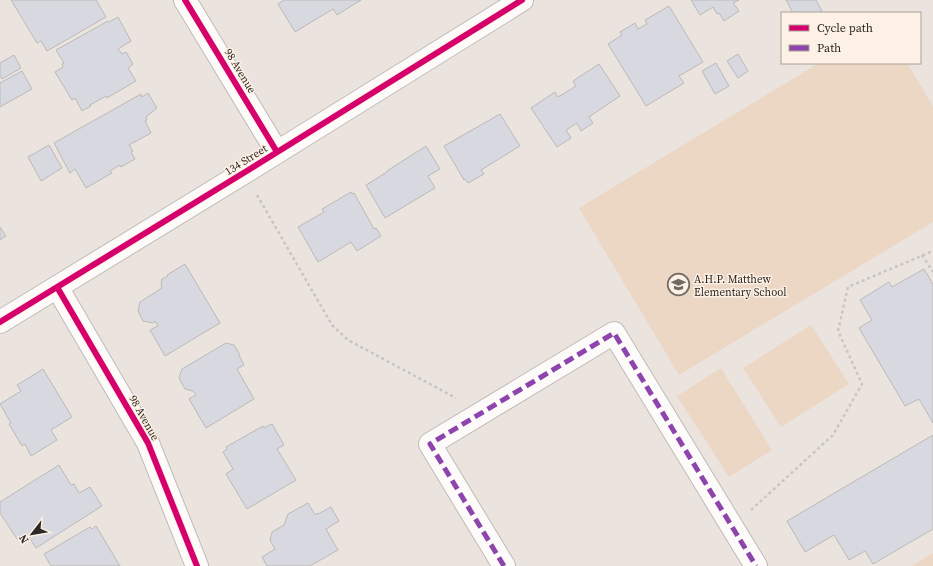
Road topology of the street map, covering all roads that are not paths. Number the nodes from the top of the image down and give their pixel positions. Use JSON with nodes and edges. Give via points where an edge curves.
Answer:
{"nodes":[{"id":1,"x":185,"y":0,"type":"edge"},
{"id":2,"x":522,"y":0,"type":"edge"},
{"id":3,"x":277,"y":152,"type":"junction"},
{"id":4,"x":57,"y":287,"type":"junction"},
{"id":5,"x":0,"y":322,"type":"edge"},
{"id":6,"x":197,"y":566,"type":"edge"},
{"id":7,"x":504,"y":566,"type":"edge"},
{"id":8,"x":756,"y":566,"type":"edge"}],
"edges":[{"from":1,"to":3,"type":"street","name":"98 Avenue"},
{"from":2,"to":3,"type":"street","name":"134 Street"},
{"from":3,"to":4,"type":"street","name":"134 Street"},
{"from":4,"to":5,"type":"street","name":"134 Street"},
{"from":4,"to":6,"type":"street","name":"98 Avenue","via":[[148,442]]},
{"from":7,"to":8,"type":"street","via":[[430,444],[614,333]]}]}
